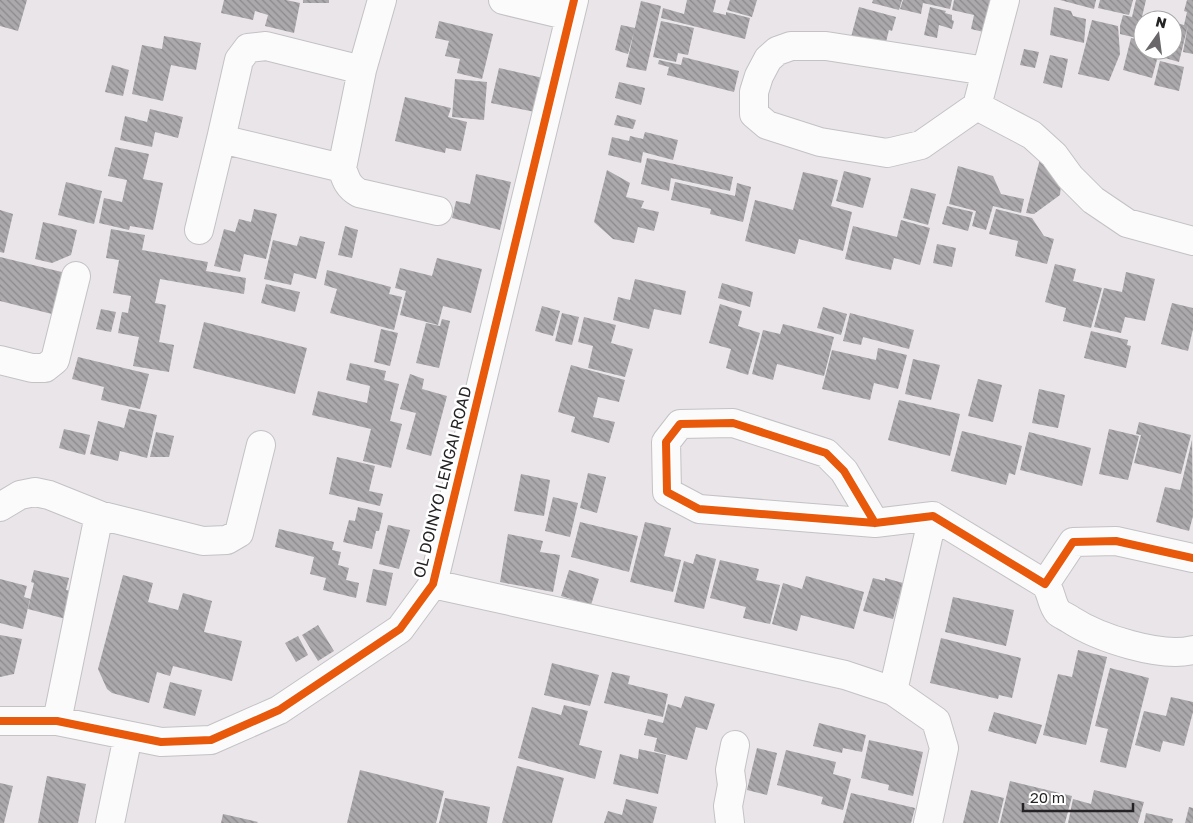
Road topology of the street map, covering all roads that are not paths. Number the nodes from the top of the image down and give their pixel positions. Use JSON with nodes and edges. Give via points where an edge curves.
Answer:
{"nodes":[{"id":1,"x":382,"y":0,"type":"edge"},
{"id":2,"x":503,"y":0,"type":"edge"},
{"id":3,"x":1004,"y":0,"type":"edge"},
{"id":4,"x":572,"y":8,"type":"edge"},
{"id":5,"x":362,"y":70,"type":"junction"},
{"id":6,"x":986,"y":71,"type":"junction"},
{"id":7,"x":977,"y":106,"type":"junction"},
{"id":8,"x":221,"y":139,"type":"junction"},
{"id":9,"x":342,"y":168,"type":"junction"},
{"id":10,"x":438,"y":211,"type":"dead end"},
{"id":11,"x":200,"y":230,"type":"dead end"},
{"id":12,"x":1193,"y":241,"type":"edge"},
{"id":13,"x":76,"y":276,"type":"dead end"},
{"id":14,"x":0,"y":360,"type":"edge"},
{"id":15,"x":261,"y":445,"type":"dead end"},
{"id":16,"x":0,"y":507,"type":"edge"},
{"id":17,"x":99,"y":515,"type":"junction"},
{"id":18,"x":933,"y":516,"type":"junction"},
{"id":19,"x":875,"y":523,"type":"junction"},
{"id":20,"x":1193,"y":558,"type":"edge"},
{"id":21,"x":433,"y":584,"type":"junction"},
{"id":22,"x":1045,"y":584,"type":"junction"},
{"id":23,"x":1193,"y":650,"type":"edge"},
{"id":24,"x":893,"y":691,"type":"junction"},
{"id":25,"x":0,"y":721,"type":"edge"},
{"id":26,"x":57,"y":721,"type":"junction"},
{"id":27,"x":128,"y":736,"type":"junction"},
{"id":28,"x":735,"y":745,"type":"dead end"},
{"id":29,"x":110,"y":823,"type":"edge"},
{"id":30,"x":730,"y":823,"type":"edge"},
{"id":31,"x":928,"y":823,"type":"edge"}],
"edges":[{"from":1,"to":5,"type":"street"},
{"from":2,"to":4,"type":"street"},
{"from":3,"to":6,"type":"street"},
{"from":4,"to":21,"type":"street","name":"OL DOINYO LENGAI ROAD"},
{"from":5,"to":8,"type":"street","via":[[266,46],[248,48],[238,60]]},
{"from":5,"to":9,"type":"street"},
{"from":6,"to":7,"type":"street"},
{"from":6,"to":7,"type":"street","via":[[826,46],[791,46],[777,51],[768,59],[754,92],[754,114],[767,125],[820,142],[887,153],[920,146]]},
{"from":7,"to":12,"type":"street","via":[[1032,135],[1093,200],[1127,223]]},
{"from":8,"to":9,"type":"street"},
{"from":8,"to":11,"type":"street"},
{"from":9,"to":10,"type":"street","via":[[347,183],[359,193]]},
{"from":13,"to":14,"type":"street","via":[[55,360],[45,368],[32,368]]},
{"from":15,"to":17,"type":"street","via":[[239,533],[227,540],[203,541]]},
{"from":16,"to":17,"type":"street","via":[[20,495],[35,492]]},
{"from":17,"to":26,"type":"street"},
{"from":18,"to":19,"type":"street"},
{"from":18,"to":22,"type":"street"},
{"from":18,"to":24,"type":"street"},
{"from":19,"to":19,"type":"street","via":[[844,471],[826,453],[733,423],[680,424],[666,442],[667,492],[699,509]]},
{"from":20,"to":22,"type":"street","via":[[1116,541],[1073,542]]},
{"from":21,"to":24,"type":"street","via":[[845,675]]},
{"from":21,"to":27,"type":"street","name":"OL DOINYO LENGAI ROAD","via":[[400,630],[279,710],[211,740],[162,742]]},
{"from":22,"to":23,"type":"street","via":[[1057,611],[1105,638],[1146,648]]},
{"from":24,"to":31,"type":"street","via":[[936,721],[944,748]]},
{"from":25,"to":26,"type":"street","name":"OL DOINYO LENGAI ROAD"},
{"from":26,"to":27,"type":"street","name":"OL DOINYO LENGAI ROAD"},
{"from":27,"to":29,"type":"street"},
{"from":28,"to":30,"type":"street","via":[[730,770]]}]}
